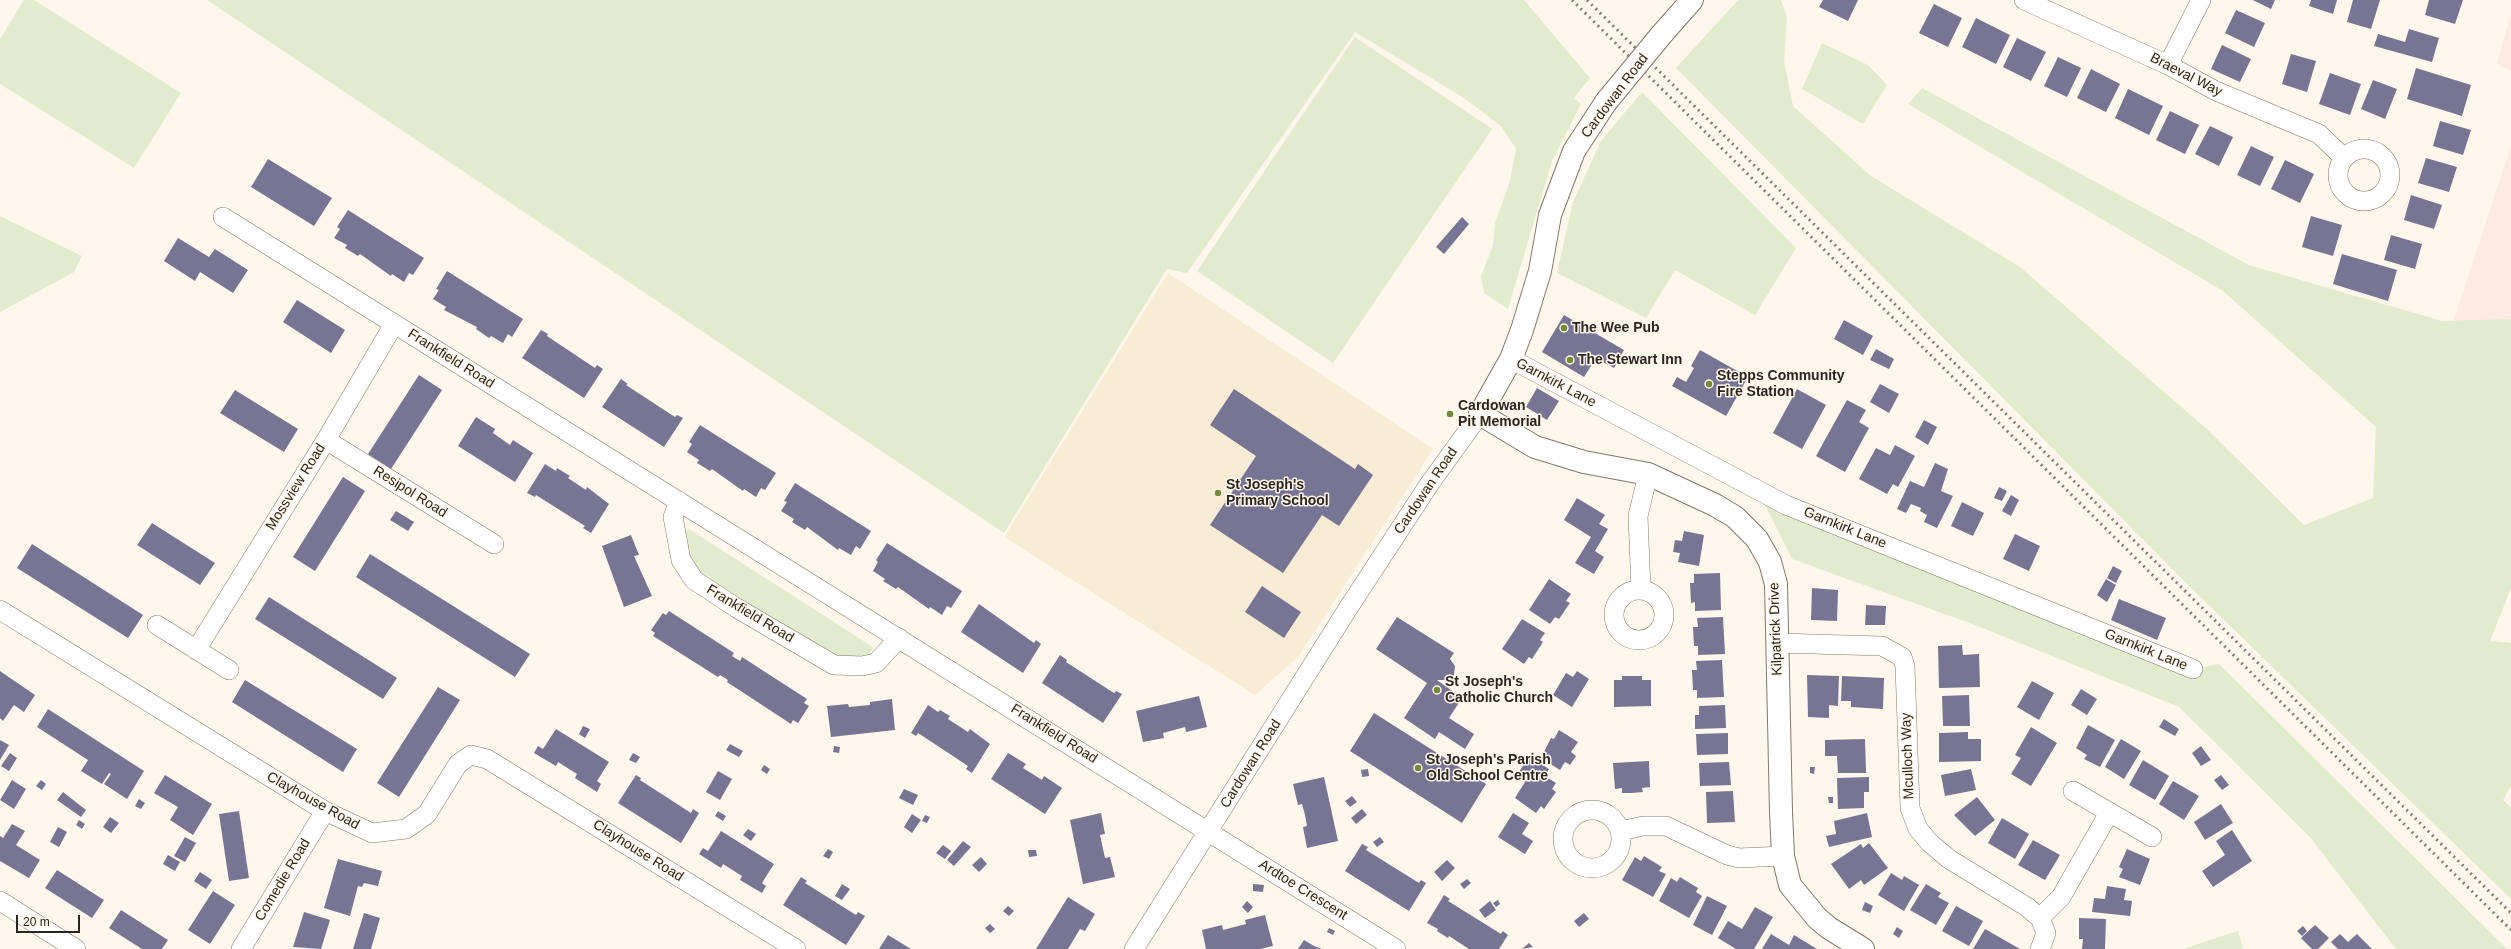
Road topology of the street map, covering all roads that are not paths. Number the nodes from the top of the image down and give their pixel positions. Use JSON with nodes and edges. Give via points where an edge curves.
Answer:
{"nodes":[{"id":1,"x":1692,"y":0,"type":"edge"},
{"id":2,"x":2024,"y":0,"type":"edge"},
{"id":3,"x":2201,"y":0,"type":"edge"},
{"id":4,"x":2168,"y":65,"type":"junction"},
{"id":5,"x":2344,"y":157,"type":"dead end"},
{"id":6,"x":223,"y":217,"type":"dead end"},
{"id":7,"x":394,"y":324,"type":"junction"},
{"id":8,"x":1511,"y":359,"type":"junction"},
{"id":9,"x":1480,"y":414,"type":"junction"},
{"id":10,"x":326,"y":440,"type":"junction"},
{"id":11,"x":1648,"y":474,"type":"junction"},
{"id":12,"x":679,"y":501,"type":"junction"},
{"id":13,"x":494,"y":544,"type":"dead end"},
{"id":14,"x":1641,"y":590,"type":"dead end"},
{"id":15,"x":0,"y":610,"type":"edge"},
{"id":16,"x":157,"y":625,"type":"dead end"},
{"id":17,"x":899,"y":638,"type":"junction"},
{"id":18,"x":1778,"y":643,"type":"junction"},
{"id":19,"x":196,"y":650,"type":"junction"},
{"id":20,"x":2193,"y":669,"type":"dead end"},
{"id":21,"x":228,"y":670,"type":"dead end"},
{"id":22,"x":2073,"y":791,"type":"dead end"},
{"id":23,"x":325,"y":811,"type":"junction"},
{"id":24,"x":2109,"y":813,"type":"junction"},
{"id":25,"x":1210,"y":831,"type":"junction"},
{"id":26,"x":1621,"y":831,"type":"dead end"},
{"id":27,"x":2152,"y":837,"type":"dead end"},
{"id":28,"x":1783,"y":856,"type":"junction"},
{"id":29,"x":0,"y":900,"type":"edge"},
{"id":30,"x":2040,"y":918,"type":"junction"},
{"id":31,"x":76,"y":949,"type":"edge"},
{"id":32,"x":241,"y":949,"type":"edge"},
{"id":33,"x":796,"y":949,"type":"edge"},
{"id":34,"x":1134,"y":949,"type":"edge"},
{"id":35,"x":1396,"y":949,"type":"edge"},
{"id":36,"x":1863,"y":949,"type":"edge"},
{"id":37,"x":2040,"y":949,"type":"edge"}],
"edges":[{"from":1,"to":8,"type":"street","name":"Cardowan Road","bridge":true,"via":[[1606,102],[1574,150],[1550,214],[1540,271]]},
{"from":2,"to":4,"type":"street","name":"Braeval Way"},
{"from":3,"to":4,"type":"street"},
{"from":4,"to":5,"type":"street","name":"Braeval Way","via":[[2216,91],[2319,134]]},
{"from":6,"to":7,"type":"street","name":"Frankfield Road"},
{"from":7,"to":10,"type":"street","name":"Mossview Road"},
{"from":7,"to":12,"type":"street","name":"Frankfield Road"},
{"from":8,"to":9,"type":"street","name":"Cardowan Road"},
{"from":8,"to":20,"type":"street","name":"Garnkirk Lane","via":[[1786,505]]},
{"from":9,"to":11,"type":"street","name":"Kilpatrick Drive","via":[[1535,447],[1584,462]]},
{"from":9,"to":25,"type":"street","name":"Cardowan Road","via":[[1430,483],[1347,610]]},
{"from":10,"to":13,"type":"street","name":"Resipol Road"},
{"from":10,"to":19,"type":"street","name":"Mossview Road"},
{"from":11,"to":14,"type":"street","via":[[1638,516]]},
{"from":11,"to":18,"type":"street","name":"Kilpatrick Drive","via":[[1715,505],[1735,518],[1757,539],[1770,562],[1776,584]]},
{"from":12,"to":17,"type":"street","name":"Frankfield Road"},
{"from":12,"to":17,"type":"street","name":"Frankfield Road","via":[[673,516],[681,560],[694,580],[735,607],[834,665],[862,666],[876,663]]},
{"from":15,"to":23,"type":"street","name":"Clayhouse Road"},
{"from":16,"to":19,"type":"street"},
{"from":17,"to":25,"type":"street","name":"Frankfield Road"},
{"from":18,"to":28,"type":"street","name":"Kilpatrick Drive"},
{"from":18,"to":30,"type":"street","name":"Mculloch Way","via":[[1882,646],[1902,657],[1905,666],[1910,808],[1918,829],[1930,843],[1949,858],[2028,907]]},
{"from":19,"to":21,"type":"street"},
{"from":22,"to":24,"type":"street"},
{"from":23,"to":32,"type":"street","name":"Comedie Road"},
{"from":23,"to":33,"type":"street","name":"Clayhouse Road","via":[[372,833],[406,829],[427,814],[458,764],[471,755],[487,759]]},
{"from":24,"to":27,"type":"street"},
{"from":24,"to":30,"type":"street","via":[[2061,897]]},
{"from":25,"to":34,"type":"street","name":"Cardowan Road"},
{"from":25,"to":35,"type":"street","name":"Ardtoe Crescent"},
{"from":26,"to":28,"type":"street","via":[[1643,826],[1666,826],[1727,855],[1739,858]]},
{"from":28,"to":36,"type":"street","name":"Kilpatrick Drive","via":[[1790,885],[1809,910],[1829,928]]},
{"from":29,"to":31,"type":"street"},
{"from":30,"to":37,"type":"street","via":[[2046,933]]}]}
